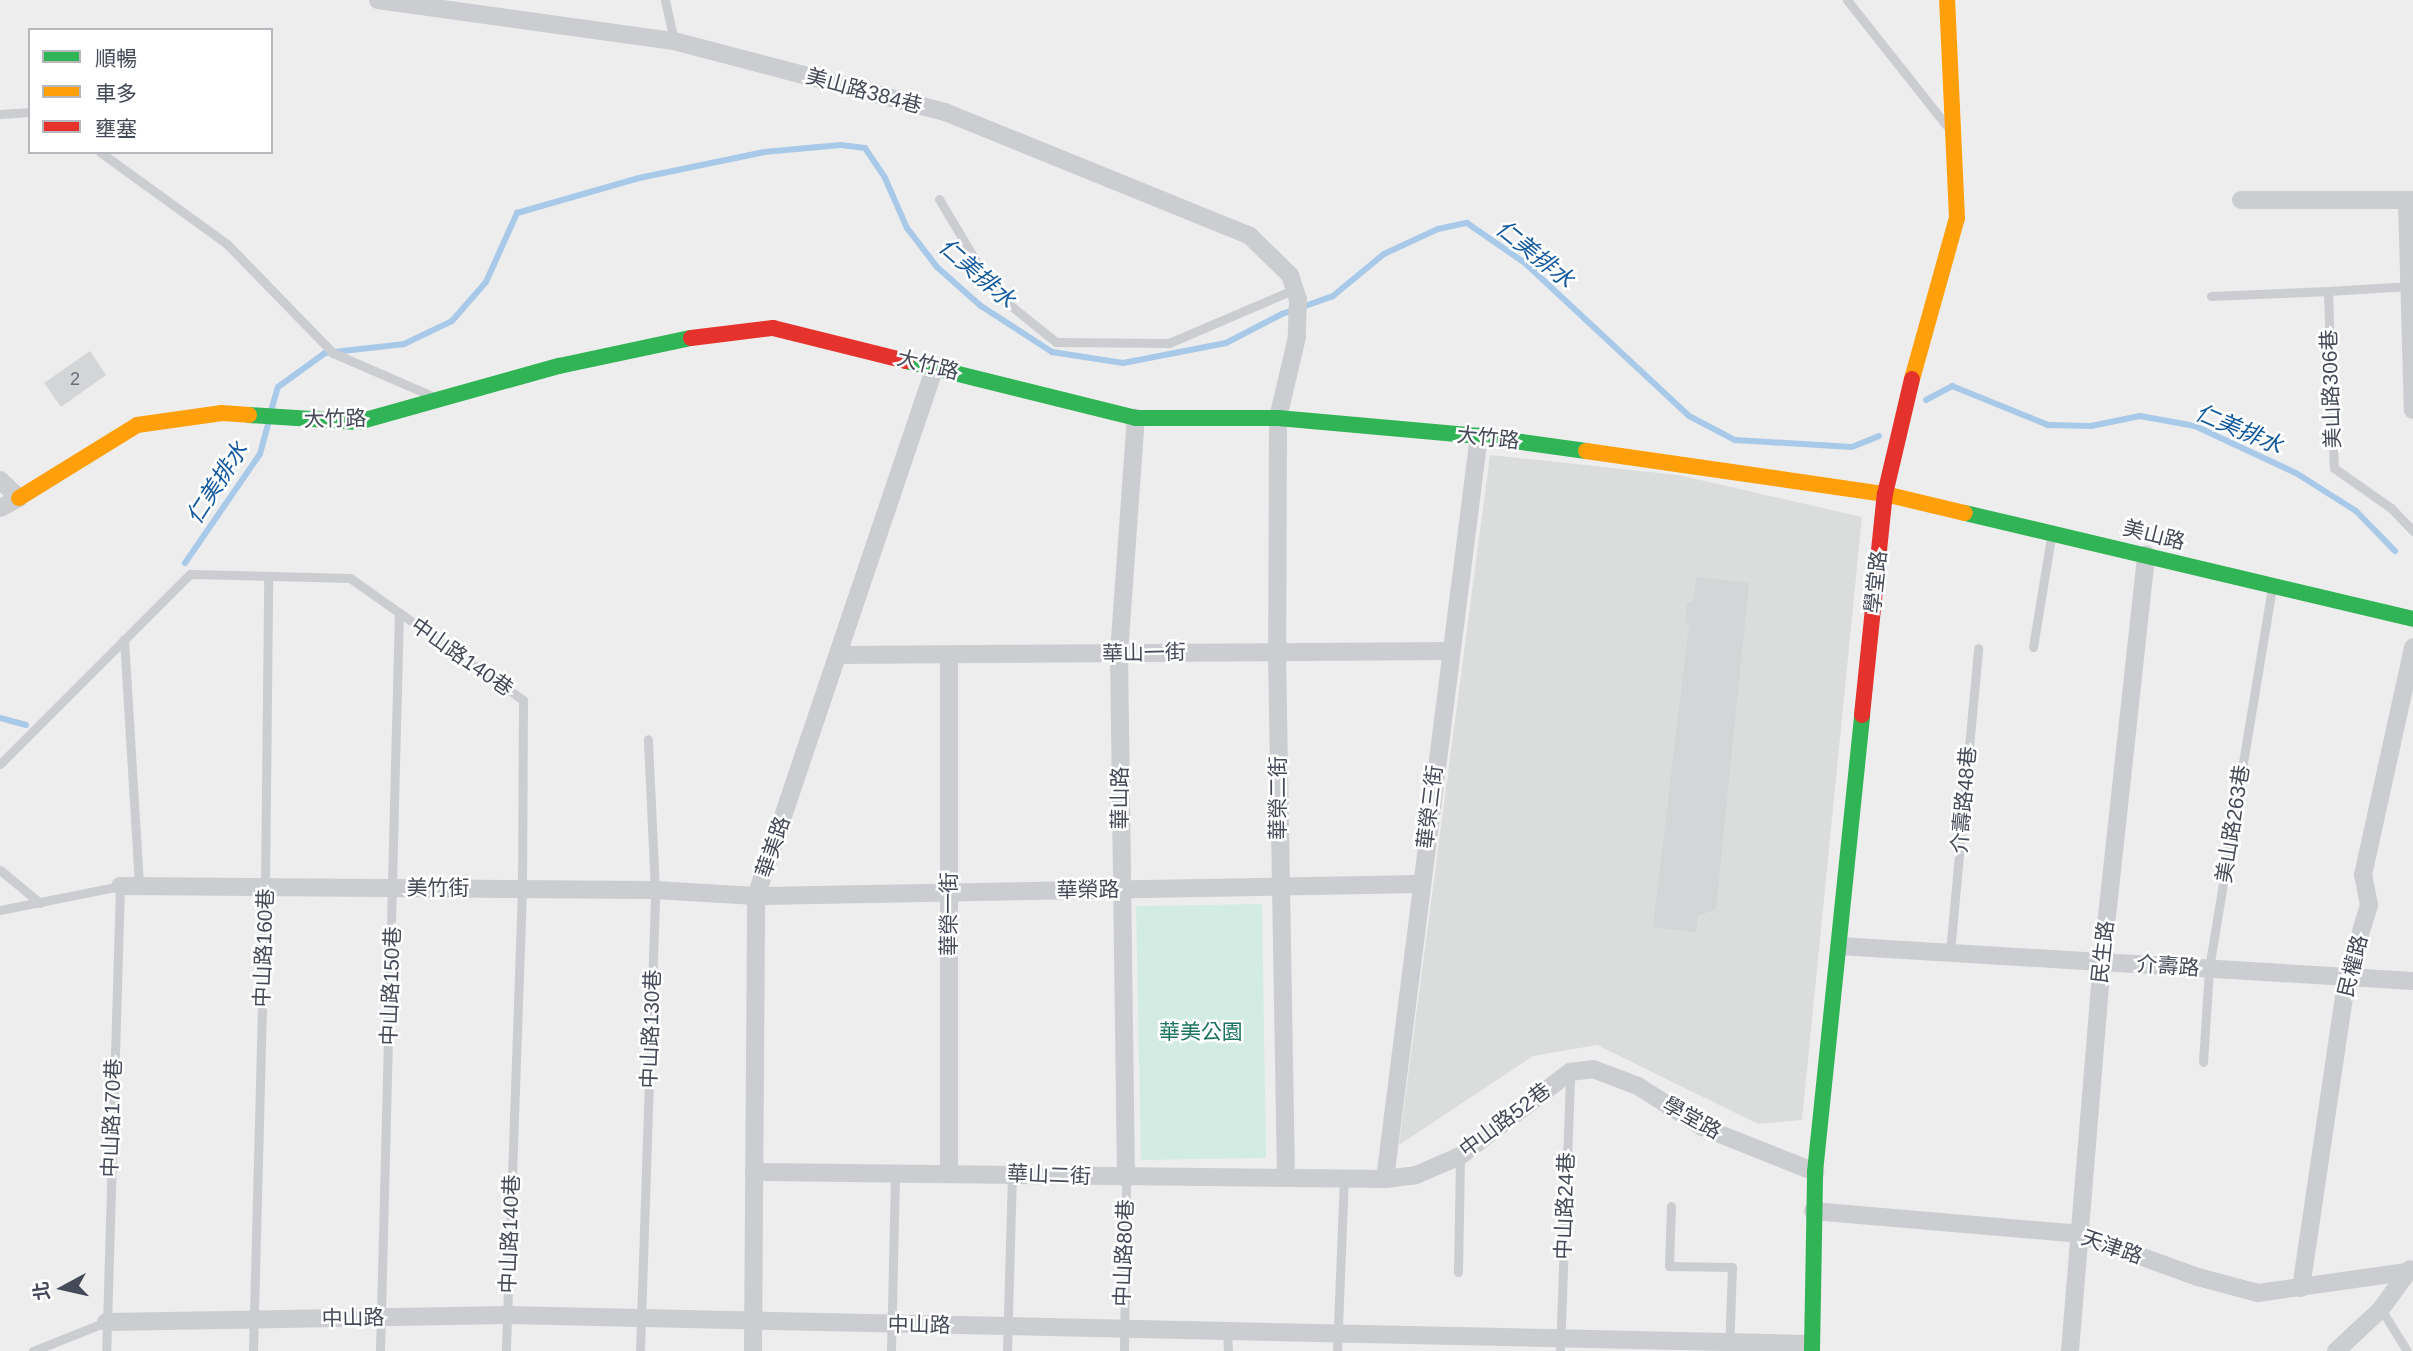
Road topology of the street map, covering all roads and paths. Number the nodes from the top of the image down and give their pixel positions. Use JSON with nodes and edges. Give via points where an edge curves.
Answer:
{"nodes":[{"id":1,"x":379,"y":0,"type":"edge"},
{"id":2,"x":665,"y":0,"type":"edge"},
{"id":3,"x":1847,"y":0,"type":"edge"},
{"id":4,"x":1947,"y":0,"type":"edge"},
{"id":5,"x":674,"y":41,"type":"junction"},
{"id":6,"x":28,"y":112,"type":"edge"},
{"id":7,"x":0,"y":114,"type":"edge"},
{"id":8,"x":1954,"y":134,"type":"junction"},
{"id":9,"x":103,"y":154,"type":"edge"},
{"id":10,"x":939,"y":199,"type":"dead end"},
{"id":11,"x":2410,"y":200,"type":"edge"},
{"id":12,"x":2241,"y":201,"type":"dead end"},
{"id":13,"x":2410,"y":286,"type":"junction"},
{"id":14,"x":2328,"y":291,"type":"junction"},
{"id":15,"x":1296,"y":294,"type":"junction"},
{"id":16,"x":2211,"y":296,"type":"dead end"},
{"id":17,"x":935,"y":367,"type":"junction"},
{"id":18,"x":444,"y":402,"type":"junction"},
{"id":19,"x":2413,"y":410,"type":"edge"},
{"id":20,"x":1136,"y":418,"type":"junction"},
{"id":21,"x":1278,"y":418,"type":"junction"},
{"id":22,"x":1479,"y":436,"type":"junction"},
{"id":23,"x":0,"y":480,"type":"edge"},
{"id":24,"x":1885,"y":494,"type":"junction"},
{"id":25,"x":19,"y":498,"type":"junction"},
{"id":26,"x":0,"y":508,"type":"edge"},
{"id":27,"x":2413,"y":531,"type":"edge"},
{"id":28,"x":2052,"y":532,"type":"junction"},
{"id":29,"x":2146,"y":554,"type":"junction"},
{"id":30,"x":268,"y":576,"type":"junction"},
{"id":31,"x":2272,"y":587,"type":"junction"},
{"id":32,"x":400,"y":613,"type":"junction"},
{"id":33,"x":2413,"y":619,"type":"edge"},
{"id":34,"x":124,"y":639,"type":"junction"},
{"id":35,"x":2033,"y":647,"type":"dead end"},
{"id":36,"x":2413,"y":647,"type":"edge"},
{"id":37,"x":1978,"y":648,"type":"dead end"},
{"id":38,"x":1450,"y":651,"type":"junction"},
{"id":39,"x":1277,"y":652,"type":"junction"},
{"id":40,"x":1119,"y":653,"type":"junction"},
{"id":41,"x":839,"y":655,"type":"junction"},
{"id":42,"x":949,"y":656,"type":"junction"},
{"id":43,"x":648,"y":739,"type":"dead end"},
{"id":44,"x":0,"y":764,"type":"edge"},
{"id":45,"x":0,"y":870,"type":"edge"},
{"id":46,"x":1420,"y":884,"type":"junction"},
{"id":47,"x":120,"y":886,"type":"junction"},
{"id":48,"x":139,"y":886,"type":"junction"},
{"id":49,"x":265,"y":887,"type":"junction"},
{"id":50,"x":1279,"y":887,"type":"junction"},
{"id":51,"x":393,"y":888,"type":"junction"},
{"id":52,"x":522,"y":889,"type":"junction"},
{"id":53,"x":655,"y":890,"type":"junction"},
{"id":54,"x":1120,"y":890,"type":"junction"},
{"id":55,"x":950,"y":893,"type":"junction"},
{"id":56,"x":756,"y":896,"type":"junction"},
{"id":57,"x":40,"y":902,"type":"junction"},
{"id":58,"x":0,"y":910,"type":"edge"},
{"id":59,"x":1839,"y":946,"type":"junction"},
{"id":60,"x":1950,"y":952,"type":"junction"},
{"id":61,"x":2102,"y":962,"type":"junction"},
{"id":62,"x":2209,"y":968,"type":"junction"},
{"id":63,"x":2347,"y":977,"type":"junction"},
{"id":64,"x":2413,"y":981,"type":"edge"},
{"id":65,"x":2203,"y":1062,"type":"dead end"},
{"id":66,"x":1570,"y":1072,"type":"junction"},
{"id":67,"x":1460,"y":1156,"type":"junction"},
{"id":68,"x":895,"y":1171,"type":"junction"},
{"id":69,"x":949,"y":1171,"type":"junction"},
{"id":70,"x":754,"y":1172,"type":"junction"},
{"id":71,"x":1815,"y":1172,"type":"junction"},
{"id":72,"x":1012,"y":1174,"type":"junction"},
{"id":73,"x":1126,"y":1178,"type":"junction"},
{"id":74,"x":1286,"y":1178,"type":"junction"},
{"id":75,"x":1344,"y":1179,"type":"junction"},
{"id":76,"x":1385,"y":1180,"type":"junction"},
{"id":77,"x":1671,"y":1206,"type":"dead end"},
{"id":78,"x":1813,"y":1211,"type":"junction"},
{"id":79,"x":2079,"y":1234,"type":"junction"},
{"id":80,"x":2409,"y":1270,"type":"edge"},
{"id":81,"x":1458,"y":1272,"type":"dead end"},
{"id":82,"x":2301,"y":1288,"type":"junction"},
{"id":83,"x":2381,"y":1309,"type":"junction"},
{"id":84,"x":507,"y":1315,"type":"junction"},
{"id":85,"x":381,"y":1317,"type":"junction"},
{"id":86,"x":641,"y":1318,"type":"junction"},
{"id":87,"x":253,"y":1320,"type":"junction"},
{"id":88,"x":753,"y":1321,"type":"junction"},
{"id":89,"x":106,"y":1322,"type":"junction"},
{"id":90,"x":891,"y":1324,"type":"junction"},
{"id":91,"x":1007,"y":1327,"type":"junction"},
{"id":92,"x":1122,"y":1329,"type":"junction"},
{"id":93,"x":1227,"y":1332,"type":"junction"},
{"id":94,"x":1336,"y":1343,"type":"edge"},
{"id":95,"x":1560,"y":1345,"type":"edge"},
{"id":96,"x":1729,"y":1347,"type":"edge"},
{"id":97,"x":1812,"y":1348,"type":"edge"},
{"id":98,"x":33,"y":1351,"type":"edge"},
{"id":99,"x":106,"y":1351,"type":"edge"},
{"id":100,"x":253,"y":1351,"type":"edge"},
{"id":101,"x":380,"y":1351,"type":"edge"},
{"id":102,"x":506,"y":1351,"type":"edge"},
{"id":103,"x":640,"y":1351,"type":"edge"},
{"id":104,"x":753,"y":1351,"type":"edge"},
{"id":105,"x":891,"y":1351,"type":"edge"},
{"id":106,"x":1007,"y":1351,"type":"edge"},
{"id":107,"x":1124,"y":1351,"type":"edge"},
{"id":108,"x":1228,"y":1351,"type":"edge"},
{"id":109,"x":2070,"y":1351,"type":"edge"},
{"id":110,"x":2336,"y":1351,"type":"edge"},
{"id":111,"x":2407,"y":1351,"type":"edge"}],
"edges":[{"from":1,"to":5,"type":"street","name":"美山路384巷"},
{"from":2,"to":5,"type":"lane"},
{"from":3,"to":8,"type":"lane"},
{"from":4,"to":8,"type":"street","name":"學堂路"},
{"from":5,"to":15,"type":"street","name":"美山路384巷","via":[[945,112],[1250,236],[1290,275]]},
{"from":6,"to":7,"type":"lane"},
{"from":8,"to":24,"type":"street","name":"學堂路","via":[[1957,218],[1902,414]]},
{"from":9,"to":18,"type":"lane","via":[[227,244],[333,353]]},
{"from":10,"to":15,"type":"lane","via":[[995,293],[1056,342],[1169,343]]},
{"from":11,"to":12,"type":"street"},
{"from":11,"to":13,"type":"street"},
{"from":13,"to":14,"type":"lane"},
{"from":13,"to":19,"type":"street"},
{"from":14,"to":16,"type":"lane"},
{"from":14,"to":27,"type":"lane","name":"美山路306巷","via":[[2333,468],[2391,508]]},
{"from":15,"to":21,"type":"street","name":"華榮二街","via":[[1297,337]]},
{"from":17,"to":18,"type":"street","name":"大竹路","via":[[813,335],[773,328],[732,330],[559,366]]},
{"from":17,"to":20,"type":"street","name":"大竹路"},
{"from":17,"to":41,"type":"street","name":"華美路"},
{"from":18,"to":25,"type":"street","name":"大竹路","via":[[358,422],[222,413],[137,425]]},
{"from":20,"to":21,"type":"street","name":"大竹路"},
{"from":20,"to":40,"type":"street","name":"華山路"},
{"from":21,"to":22,"type":"street","name":"大竹路"},
{"from":21,"to":39,"type":"street","name":"華榮二街"},
{"from":22,"to":24,"type":"street","name":"大竹路"},
{"from":22,"to":38,"type":"street","name":"華榮三街"},
{"from":23,"to":25,"type":"street"},
{"from":24,"to":28,"type":"street","name":"美山路"},
{"from":24,"to":59,"type":"street","name":"學堂路"},
{"from":25,"to":26,"type":"street","name":"大竹路"},
{"from":28,"to":29,"type":"street","name":"美山路"},
{"from":28,"to":35,"type":"lane"},
{"from":29,"to":31,"type":"street","name":"美山路"},
{"from":29,"to":61,"type":"street","name":"民生路"},
{"from":30,"to":32,"type":"lane","name":"中山路140巷","via":[[349,578]]},
{"from":30,"to":34,"type":"lane","name":"中山路140巷","via":[[190,574]]},
{"from":30,"to":49,"type":"lane","name":"中山路160巷"},
{"from":31,"to":33,"type":"street","name":"美山路"},
{"from":31,"to":62,"type":"lane","name":"美山路263巷"},
{"from":32,"to":51,"type":"lane","name":"中山路150巷"},
{"from":32,"to":52,"type":"lane","name":"中山路140巷","via":[[523,700]]},
{"from":34,"to":44,"type":"lane","name":"中山路140巷"},
{"from":34,"to":48,"type":"lane"},
{"from":36,"to":63,"type":"street","name":"民權路","via":[[2363,875],[2369,905]]},
{"from":37,"to":60,"type":"lane","name":"介壽路48巷"},
{"from":38,"to":39,"type":"street","name":"華山一街"},
{"from":38,"to":46,"type":"street","name":"華榮三街"},
{"from":39,"to":40,"type":"street","name":"華山一街"},
{"from":39,"to":50,"type":"street","name":"華榮二街"},
{"from":40,"to":42,"type":"street","name":"華山一街"},
{"from":40,"to":54,"type":"street","name":"華山路"},
{"from":41,"to":42,"type":"street","name":"華山一街"},
{"from":41,"to":56,"type":"street","name":"華美路"},
{"from":42,"to":55,"type":"street","name":"華榮一街"},
{"from":43,"to":53,"type":"lane","name":"中山路130巷"},
{"from":45,"to":57,"type":"lane"},
{"from":46,"to":50,"type":"street","name":"華榮路"},
{"from":46,"to":76,"type":"street","name":"華榮三街"},
{"from":47,"to":48,"type":"street","name":"美竹街"},
{"from":47,"to":57,"type":"lane"},
{"from":47,"to":89,"type":"lane","name":"中山路170巷"},
{"from":48,"to":49,"type":"street","name":"美竹街"},
{"from":49,"to":51,"type":"street","name":"美竹街"},
{"from":49,"to":87,"type":"lane","name":"中山路160巷"},
{"from":50,"to":54,"type":"street","name":"華榮路"},
{"from":50,"to":74,"type":"street","name":"華榮二街"},
{"from":51,"to":52,"type":"street","name":"美竹街"},
{"from":51,"to":85,"type":"lane","name":"中山路150巷"},
{"from":52,"to":53,"type":"street","name":"美竹街"},
{"from":52,"to":84,"type":"lane","name":"中山路140巷"},
{"from":53,"to":56,"type":"street","name":"美竹街"},
{"from":53,"to":86,"type":"lane","name":"中山路130巷"},
{"from":54,"to":55,"type":"street","name":"華榮路"},
{"from":54,"to":73,"type":"street","name":"華山路"},
{"from":55,"to":56,"type":"street","name":"華榮路"},
{"from":55,"to":69,"type":"street","name":"華榮一街"},
{"from":56,"to":70,"type":"street","name":"華美路"},
{"from":57,"to":58,"type":"lane"},
{"from":59,"to":60,"type":"street","name":"介壽路"},
{"from":59,"to":71,"type":"street","name":"學堂路"},
{"from":60,"to":61,"type":"street","name":"介壽路"},
{"from":61,"to":62,"type":"street","name":"介壽路"},
{"from":61,"to":79,"type":"street","name":"民生路"},
{"from":62,"to":63,"type":"street","name":"介壽路"},
{"from":62,"to":65,"type":"lane","name":"美山路263巷"},
{"from":63,"to":64,"type":"street","name":"介壽路"},
{"from":63,"to":82,"type":"street","name":"民權路"},
{"from":66,"to":67,"type":"street","name":"中山路52巷"},
{"from":66,"to":71,"type":"street","name":"學堂路","via":[[1593,1069],[1638,1086],[1702,1127]]},
{"from":66,"to":95,"type":"lane","name":"中山路24巷"},
{"from":67,"to":76,"type":"street","name":"中山路52巷","via":[[1416,1175]]},
{"from":67,"to":81,"type":"lane"},
{"from":68,"to":69,"type":"street","name":"華山二街"},
{"from":68,"to":70,"type":"street","name":"華山二街"},
{"from":68,"to":90,"type":"lane"},
{"from":69,"to":72,"type":"street","name":"華山二街"},
{"from":70,"to":88,"type":"street","name":"華美路"},
{"from":71,"to":78,"type":"street","name":"學堂路"},
{"from":72,"to":73,"type":"street","name":"華山二街"},
{"from":72,"to":91,"type":"lane"},
{"from":73,"to":74,"type":"street","name":"華山二街"},
{"from":73,"to":92,"type":"lane","name":"中山路80巷"},
{"from":74,"to":75,"type":"street","name":"華山二街"},
{"from":75,"to":76,"type":"street","name":"中山路52巷"},
{"from":75,"to":94,"type":"lane"},
{"from":77,"to":96,"type":"lane","via":[[1669,1266],[1732,1267]]},
{"from":78,"to":79,"type":"street","name":"天津路"},
{"from":78,"to":97,"type":"street","name":"學堂路"},
{"from":79,"to":82,"type":"street","name":"天津路","via":[[2198,1278],[2258,1293]]},
{"from":79,"to":109,"type":"street","name":"民生路"},
{"from":80,"to":82,"type":"street","name":"天津路"},
{"from":80,"to":83,"type":"street"},
{"from":83,"to":110,"type":"street"},
{"from":83,"to":111,"type":"lane"},
{"from":84,"to":85,"type":"street","name":"中山路"},
{"from":84,"to":86,"type":"street","name":"中山路"},
{"from":84,"to":102,"type":"lane","name":"中山路140巷"},
{"from":85,"to":87,"type":"street","name":"中山路"},
{"from":85,"to":101,"type":"lane","name":"中山路150巷"},
{"from":86,"to":88,"type":"street","name":"中山路"},
{"from":86,"to":103,"type":"lane","name":"中山路130巷"},
{"from":87,"to":89,"type":"street","name":"中山路"},
{"from":87,"to":100,"type":"lane","name":"中山路160巷"},
{"from":88,"to":90,"type":"street","name":"中山路"},
{"from":88,"to":104,"type":"street","name":"華美路"},
{"from":89,"to":98,"type":"lane","name":"中山路"},
{"from":89,"to":99,"type":"lane","name":"中山路170巷"},
{"from":90,"to":91,"type":"street","name":"中山路"},
{"from":90,"to":105,"type":"lane"},
{"from":91,"to":92,"type":"street","name":"中山路"},
{"from":91,"to":106,"type":"lane"},
{"from":92,"to":93,"type":"street","name":"中山路"},
{"from":92,"to":107,"type":"lane","name":"中山路80巷"},
{"from":93,"to":94,"type":"street","name":"中山路"},
{"from":93,"to":108,"type":"lane"},
{"from":94,"to":95,"type":"street","name":"中山路"},
{"from":95,"to":96,"type":"street","name":"中山路"},
{"from":96,"to":97,"type":"street","name":"中山路"}]}
